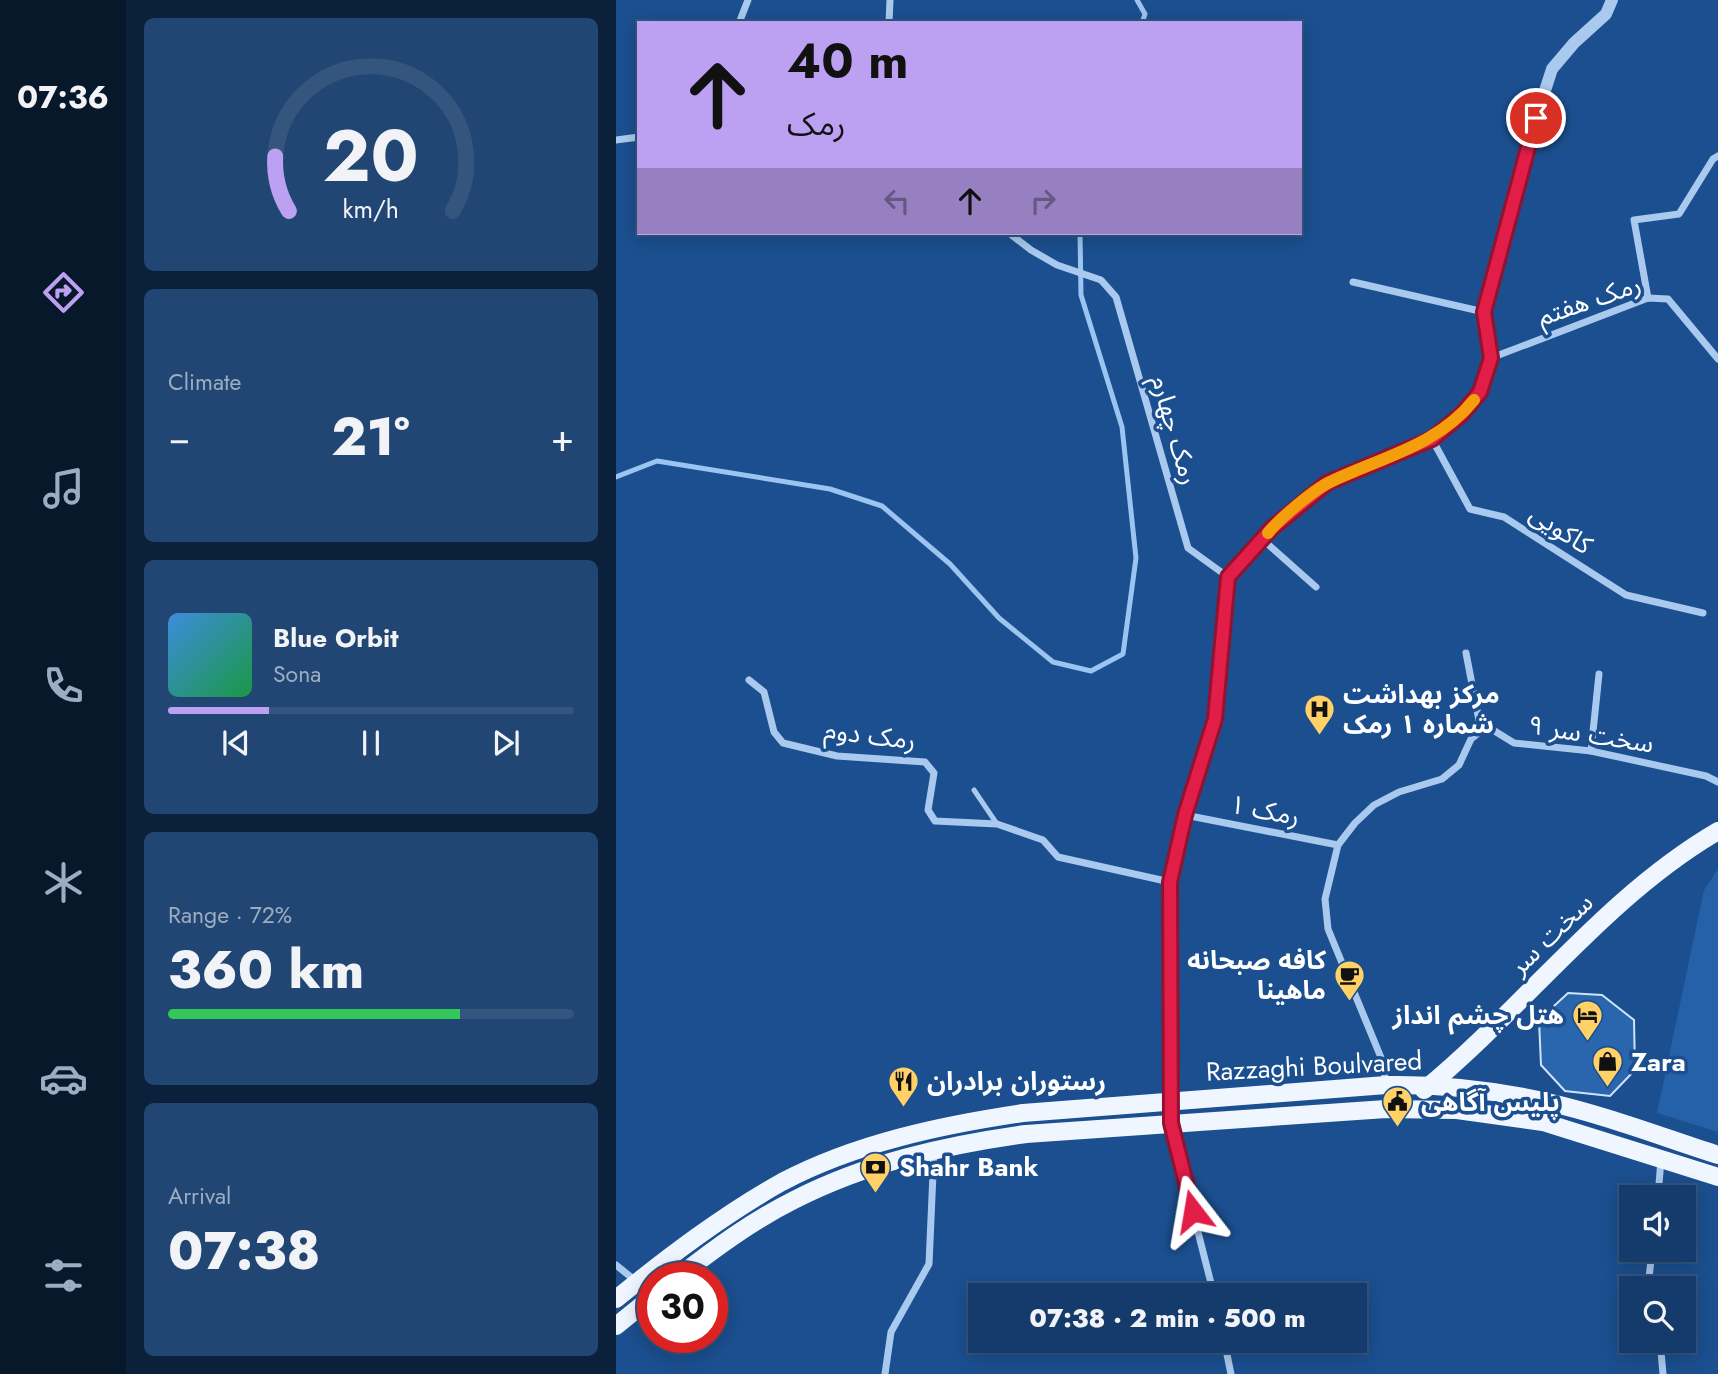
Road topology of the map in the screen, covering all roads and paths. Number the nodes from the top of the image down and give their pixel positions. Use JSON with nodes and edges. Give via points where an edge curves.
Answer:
{"nodes":[{"id":1,"x":748,"y":0,"type":"edge"},
{"id":2,"x":890,"y":0,"type":"edge"},
{"id":3,"x":1612,"y":0,"type":"edge"},
{"id":4,"x":740,"y":21,"type":"edge"},
{"id":5,"x":889,"y":21,"type":"edge"},
{"id":6,"x":637,"y":137,"type":"edge"},
{"id":7,"x":616,"y":140,"type":"edge"},
{"id":8,"x":1718,"y":156,"type":"edge"},
{"id":9,"x":1012,"y":235,"type":"edge"},
{"id":10,"x":1353,"y":282,"type":"dead end"},
{"id":11,"x":1648,"y":298,"type":"junction"},
{"id":12,"x":1484,"y":312,"type":"junction"},
{"id":13,"x":1491,"y":358,"type":"junction"},
{"id":14,"x":1718,"y":359,"type":"edge"},
{"id":15,"x":1432,"y":439,"type":"junction"},
{"id":16,"x":1262,"y":539,"type":"junction"},
{"id":17,"x":1228,"y":577,"type":"junction"},
{"id":18,"x":1316,"y":587,"type":"dead end"},
{"id":19,"x":1703,"y":613,"type":"dead end"},
{"id":20,"x":1466,"y":653,"type":"dead end"},
{"id":21,"x":1599,"y":674,"type":"dead end"},
{"id":22,"x":749,"y":680,"type":"dead end"},
{"id":23,"x":1481,"y":731,"type":"junction"},
{"id":24,"x":1591,"y":751,"type":"junction"},
{"id":25,"x":1718,"y":782,"type":"edge"},
{"id":26,"x":974,"y":790,"type":"dead end"},
{"id":27,"x":1185,"y":815,"type":"junction"},
{"id":28,"x":997,"y":824,"type":"junction"},
{"id":29,"x":1718,"y":831,"type":"edge"},
{"id":30,"x":1338,"y":845,"type":"junction"},
{"id":31,"x":1170,"y":882,"type":"junction"},
{"id":32,"x":1386,"y":1085,"type":"junction"},
{"id":33,"x":1430,"y":1086,"type":"junction"},
{"id":34,"x":1170,"y":1101,"type":"junction"},
{"id":35,"x":1387,"y":1109,"type":"junction"},
{"id":36,"x":1431,"y":1109,"type":"junction"},
{"id":37,"x":1171,"y":1123,"type":"junction"},
{"id":38,"x":934,"y":1150,"type":"junction"},
{"id":39,"x":1718,"y":1154,"type":"edge"},
{"id":40,"x":1662,"y":1158,"type":"junction"},
{"id":41,"x":1718,"y":1177,"type":"edge"},
{"id":42,"x":1659,"y":1185,"type":"edge"},
{"id":43,"x":665,"y":1262,"type":"edge"},
{"id":44,"x":699,"y":1262,"type":"edge"},
{"id":45,"x":616,"y":1265,"type":"edge"},
{"id":46,"x":637,"y":1281,"type":"edge"},
{"id":47,"x":637,"y":1283,"type":"edge"},
{"id":48,"x":1211,"y":1283,"type":"edge"},
{"id":49,"x":616,"y":1299,"type":"edge"},
{"id":50,"x":637,"y":1309,"type":"edge"},
{"id":51,"x":616,"y":1326,"type":"edge"},
{"id":52,"x":1227,"y":1353,"type":"edge"},
{"id":53,"x":1661,"y":1353,"type":"edge"},
{"id":54,"x":885,"y":1374,"type":"edge"},
{"id":55,"x":1231,"y":1374,"type":"edge"},
{"id":56,"x":1663,"y":1374,"type":"edge"}],
"edges":[{"from":1,"to":4,"type":"street"},
{"from":2,"to":5,"type":"street"},
{"from":3,"to":12,"type":"street","via":[[1606,14],[1552,69]]},
{"from":6,"to":7,"type":"street"},
{"from":8,"to":11,"type":"street","via":[[1679,214],[1634,220]]},
{"from":9,"to":17,"type":"street","name":"رمک چهارم","via":[[1057,265],[1101,280],[1116,297],[1188,548]]},
{"from":10,"to":12,"type":"street"},
{"from":11,"to":13,"type":"street","name":"رمک هفتم"},
{"from":11,"to":14,"type":"street","name":"رمک هفتم","via":[[1668,299]]},
{"from":12,"to":13,"type":"street"},
{"from":13,"to":15,"type":"street","via":[[1480,392]]},
{"from":15,"to":16,"type":"street","via":[[1327,483]]},
{"from":15,"to":19,"type":"street","name":"کاکویی","via":[[1470,509],[1504,517],[1626,595]]},
{"from":16,"to":17,"type":"street"},
{"from":16,"to":18,"type":"street"},
{"from":17,"to":27,"type":"street","via":[[1215,719]]},
{"from":20,"to":23,"type":"street"},
{"from":21,"to":24,"type":"street"},
{"from":22,"to":28,"type":"street","name":"رمک دوم","via":[[765,692],[774,733],[783,743],[837,756],[925,762],[934,773],[928,810],[935,821]]},
{"from":23,"to":24,"type":"street","name":"سخت سر ۹","via":[[1493,730],[1514,743]]},
{"from":23,"to":30,"type":"street","via":[[1471,739],[1459,765],[1442,779],[1374,805]]},
{"from":24,"to":25,"type":"street","name":"سخت سر ۹"},
{"from":26,"to":28,"type":"lane"},
{"from":27,"to":30,"type":"street","name":"رمک ۱"},
{"from":27,"to":31,"type":"street"},
{"from":28,"to":31,"type":"street","name":"رمک دوم","via":[[1043,840],[1058,857]]},
{"from":29,"to":33,"type":"main road","name":"سخت سر","via":[[1643,883]]},
{"from":30,"to":32,"type":"street","via":[[1325,900],[1328,929],[1382,1060]]},
{"from":31,"to":34,"type":"street"},
{"from":32,"to":33,"type":"main road","name":"Razzaghi Boulvared"},
{"from":32,"to":34,"type":"main road","name":"Razzaghi Boulvared"},
{"from":32,"to":35,"type":"main road","via":[[1395,1094]]},
{"from":33,"to":36,"type":"main road","via":[[1421,1098]]},
{"from":33,"to":39,"type":"main road","name":"Razzaghi Boulvared","via":[[1548,1102]]},
{"from":34,"to":37,"type":"main road"},
{"from":34,"to":43,"type":"main road","name":"Razzaghi Boulvared","via":[[967,1121],[847,1155],[784,1181]]},
{"from":35,"to":36,"type":"main road","name":"Razzaghi Boulvared"},
{"from":35,"to":37,"type":"main road","name":"Razzaghi Boulvared"},
{"from":36,"to":40,"type":"main road","name":"Razzaghi Boulvared","via":[[1544,1122]]},
{"from":37,"to":38,"type":"main road","name":"Razzaghi Boulvared","via":[[1026,1134]]},
{"from":37,"to":48,"type":"street"},
{"from":38,"to":44,"type":"main road","name":"Razzaghi Boulvared","via":[[854,1174],[794,1200]]},
{"from":38,"to":54,"type":"street","via":[[929,1264],[891,1332]]},
{"from":40,"to":41,"type":"main road","name":"Razzaghi Boulvared"},
{"from":40,"to":42,"type":"street"},
{"from":45,"to":46,"type":"street"},
{"from":47,"to":49,"type":"main road","name":"Razzaghi Boulvared"},
{"from":50,"to":51,"type":"main road"},
{"from":52,"to":55,"type":"street"},
{"from":53,"to":56,"type":"street"}]}
